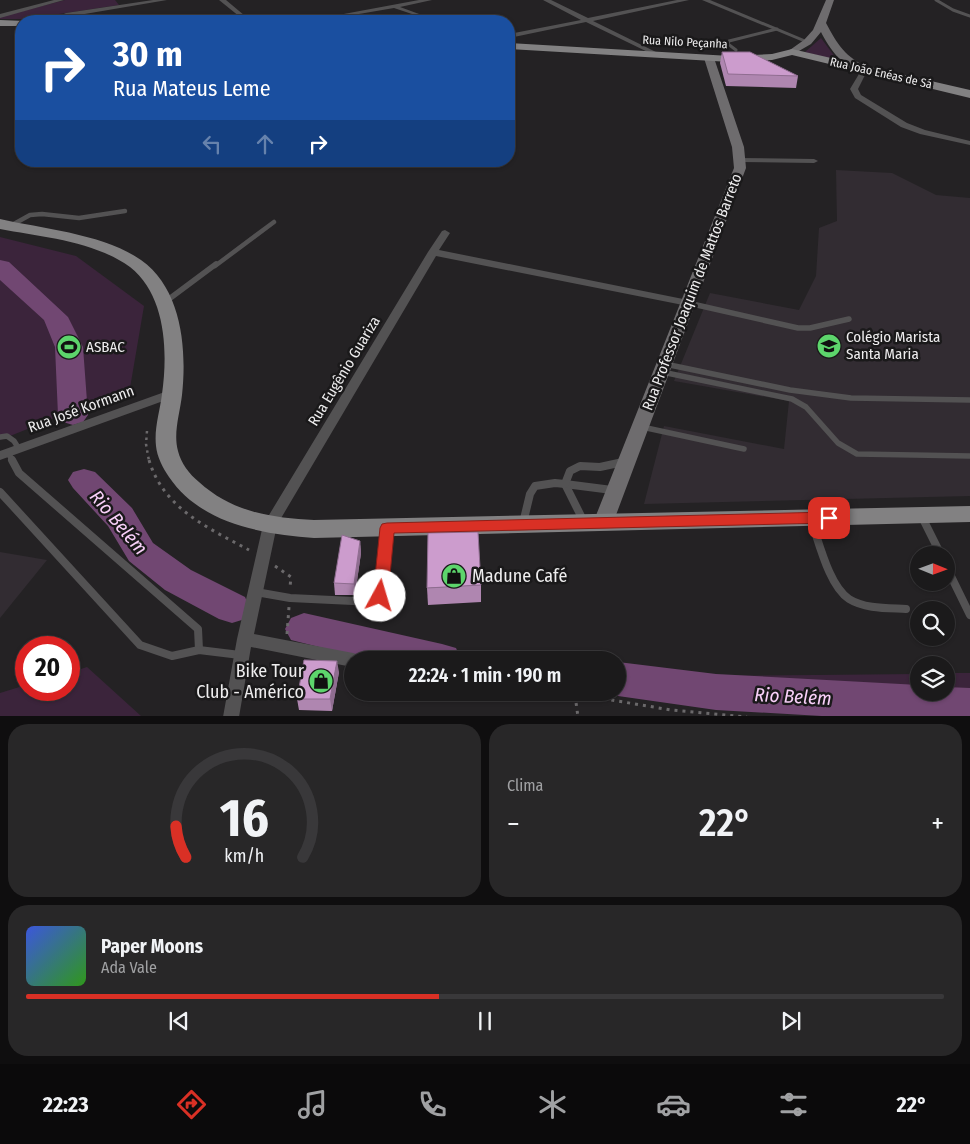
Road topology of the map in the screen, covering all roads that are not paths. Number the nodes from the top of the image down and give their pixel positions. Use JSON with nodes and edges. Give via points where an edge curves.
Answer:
{"nodes":[{"id":1,"x":61,"y":0,"type":"edge"},
{"id":2,"x":164,"y":0,"type":"edge"},
{"id":3,"x":222,"y":0,"type":"edge"},
{"id":4,"x":386,"y":0,"type":"edge"},
{"id":5,"x":430,"y":0,"type":"edge"},
{"id":6,"x":546,"y":0,"type":"edge"},
{"id":7,"x":686,"y":0,"type":"edge"},
{"id":8,"x":705,"y":0,"type":"edge"},
{"id":9,"x":830,"y":0,"type":"edge"},
{"id":10,"x":936,"y":0,"type":"edge"},
{"id":11,"x":395,"y":6,"type":"junction"},
{"id":12,"x":66,"y":15,"type":"edge"},
{"id":13,"x":241,"y":15,"type":"edge"},
{"id":14,"x":343,"y":15,"type":"edge"},
{"id":15,"x":416,"y":15,"type":"edge"},
{"id":16,"x":0,"y":16,"type":"edge"},
{"id":17,"x":970,"y":16,"type":"edge"},
{"id":18,"x":588,"y":20,"type":"junction"},
{"id":19,"x":0,"y":23,"type":"edge"},
{"id":20,"x":15,"y":23,"type":"edge"},
{"id":21,"x":822,"y":24,"type":"junction"},
{"id":22,"x":777,"y":29,"type":"junction"},
{"id":23,"x":515,"y":35,"type":"edge"},
{"id":24,"x":808,"y":42,"type":"junction"},
{"id":25,"x":515,"y":46,"type":"edge"},
{"id":26,"x":736,"y":50,"type":"edge"},
{"id":27,"x":792,"y":52,"type":"junction"},
{"id":28,"x":658,"y":55,"type":"junction"},
{"id":29,"x":709,"y":58,"type":"junction"},
{"id":30,"x":865,"y":69,"type":"junction"},
{"id":31,"x":970,"y":94,"type":"edge"},
{"id":32,"x":970,"y":142,"type":"edge"},
{"id":33,"x":741,"y":160,"type":"junction"},
{"id":34,"x":814,"y":161,"type":"dead end"},
{"id":35,"x":125,"y":211,"type":"dead end"},
{"id":36,"x":274,"y":222,"type":"dead end"},
{"id":37,"x":5,"y":225,"type":"edge"},
{"id":38,"x":445,"y":233,"type":"dead end"},
{"id":39,"x":433,"y":252,"type":"junction"},
{"id":40,"x":163,"y":303,"type":"junction"},
{"id":41,"x":688,"y":303,"type":"junction"},
{"id":42,"x":849,"y":319,"type":"dead end"},
{"id":43,"x":663,"y":368,"type":"junction"},
{"id":44,"x":173,"y":393,"type":"junction"},
{"id":45,"x":970,"y":400,"type":"edge"},
{"id":46,"x":640,"y":427,"type":"junction"},
{"id":47,"x":0,"y":437,"type":"edge"},
{"id":48,"x":744,"y":449,"type":"dead end"},
{"id":49,"x":9,"y":452,"type":"edge"},
{"id":50,"x":970,"y":456,"type":"edge"},
{"id":51,"x":627,"y":460,"type":"junction"},
{"id":52,"x":565,"y":484,"type":"junction"},
{"id":53,"x":616,"y":490,"type":"junction"},
{"id":54,"x":0,"y":492,"type":"edge"},
{"id":55,"x":970,"y":514,"type":"edge"},
{"id":56,"x":922,"y":516,"type":"junction"},
{"id":57,"x":810,"y":518,"type":"junction"},
{"id":58,"x":593,"y":523,"type":"junction"},
{"id":59,"x":270,"y":525,"type":"junction"},
{"id":60,"x":522,"y":525,"type":"junction"},
{"id":61,"x":387,"y":528,"type":"junction"},
{"id":62,"x":937,"y":546,"type":"edge"},
{"id":63,"x":955,"y":584,"type":"edge"},
{"id":64,"x":256,"y":592,"type":"junction"},
{"id":65,"x":906,"y":608,"type":"dead end"},
{"id":66,"x":970,"y":615,"type":"edge"},
{"id":67,"x":243,"y":647,"type":"junction"},
{"id":68,"x":199,"y":650,"type":"junction"},
{"id":69,"x":344,"y":656,"type":"edge"},
{"id":70,"x":231,"y":716,"type":"edge"}],
"edges":[{"from":1,"to":16,"type":"street"},
{"from":2,"to":12,"type":"street"},
{"from":3,"to":13,"type":"street"},
{"from":4,"to":11,"type":"street"},
{"from":5,"to":11,"type":"street"},
{"from":6,"to":18,"type":"street"},
{"from":7,"to":18,"type":"street"},
{"from":8,"to":22,"type":"street"},
{"from":9,"to":21,"type":"main road","name":"Rua Nilo Peçanha"},
{"from":10,"to":17,"type":"lane"},
{"from":11,"to":14,"type":"street"},
{"from":11,"to":15,"type":"street"},
{"from":18,"to":23,"type":"street"},
{"from":18,"to":28,"type":"street"},
{"from":19,"to":20,"type":"main road"},
{"from":21,"to":24,"type":"main road","name":"Rua Nilo Peçanha"},
{"from":21,"to":30,"type":"main road","via":[[831,43],[846,61]]},
{"from":22,"to":24,"type":"street"},
{"from":22,"to":26,"type":"lane","via":[[729,41],[728,44]]},
{"from":24,"to":27,"type":"main road","name":"Rua Nilo Peçanha"},
{"from":25,"to":28,"type":"main road","name":"Rua Nilo Peçanha"},
{"from":27,"to":29,"type":"main road","name":"Rua Nilo Peçanha","via":[[759,58]]},
{"from":27,"to":30,"type":"main road","name":"Rua João Enéas de Sá"},
{"from":28,"to":29,"type":"main road","name":"Rua Nilo Peçanha"},
{"from":29,"to":33,"type":"main road","name":"Rua Professor Joaquim de Mattos Barreto"},
{"from":30,"to":31,"type":"main road","name":"Rua João Enéas de Sá"},
{"from":30,"to":32,"type":"street","via":[[854,89],[858,96],[904,125]]},
{"from":33,"to":34,"type":"street"},
{"from":33,"to":41,"type":"main road","name":"Rua Professor Joaquim de Mattos Barreto"},
{"from":35,"to":37,"type":"lane","via":[[79,218],[30,215]]},
{"from":36,"to":40,"type":"lane"},
{"from":37,"to":40,"type":"main road","via":[[105,248],[122,255],[149,276]]},
{"from":38,"to":39,"type":"street","name":"Rua Eugênio Guariza"},
{"from":39,"to":41,"type":"street"},
{"from":39,"to":59,"type":"street","name":"Rua Eugênio Guariza"},
{"from":40,"to":44,"type":"main road","via":[[174,341]]},
{"from":41,"to":42,"type":"lane","via":[[798,328]]},
{"from":41,"to":43,"type":"main road","name":"Rua Professor Joaquim de Mattos Barreto"},
{"from":43,"to":45,"type":"lane","via":[[851,398]]},
{"from":43,"to":46,"type":"main road","name":"Rua Professor Joaquim de Mattos Barreto"},
{"from":43,"to":50,"type":"lane","via":[[792,399],[806,407],[838,443],[857,454]]},
{"from":44,"to":49,"type":"street","name":"Rua José Kormann"},
{"from":44,"to":59,"type":"main road","via":[[166,450],[182,479],[209,504],[240,518]]},
{"from":46,"to":48,"type":"lane"},
{"from":46,"to":51,"type":"main road","name":"Rua Professor Joaquim de Mattos Barreto"},
{"from":47,"to":49,"type":"lane","via":[[7,436],[14,441]]},
{"from":49,"to":68,"type":"lane","via":[[19,473],[198,629]]},
{"from":51,"to":52,"type":"lane","via":[[600,467],[580,466],[570,471]]},
{"from":51,"to":53,"type":"main road","name":"Rua Professor Joaquim de Mattos Barreto"},
{"from":52,"to":53,"type":"lane"},
{"from":52,"to":58,"type":"lane"},
{"from":52,"to":60,"type":"lane","via":[[535,486]]},
{"from":53,"to":58,"type":"main road","name":"Rua Professor Joaquim de Mattos Barreto"},
{"from":54,"to":68,"type":"lane","via":[[140,645],[172,656]]},
{"from":55,"to":56,"type":"main road"},
{"from":56,"to":57,"type":"main road"},
{"from":56,"to":62,"type":"lane"},
{"from":57,"to":58,"type":"main road"},
{"from":57,"to":65,"type":"lane","via":[[832,577],[848,599],[880,608]]},
{"from":58,"to":60,"type":"main road"},
{"from":59,"to":61,"type":"main road","via":[[314,529]]},
{"from":59,"to":64,"type":"street","name":"Rua Eugênio Guariza"},
{"from":60,"to":61,"type":"main road"},
{"from":61,"to":64,"type":"lane","via":[[380,596],[374,602],[290,598]]},
{"from":63,"to":66,"type":"lane"},
{"from":64,"to":67,"type":"street","name":"Rua Eugênio Guariza"},
{"from":67,"to":68,"type":"lane"},
{"from":67,"to":69,"type":"street"},
{"from":67,"to":70,"type":"street","name":"Rua Eugênio Guariza"}]}
